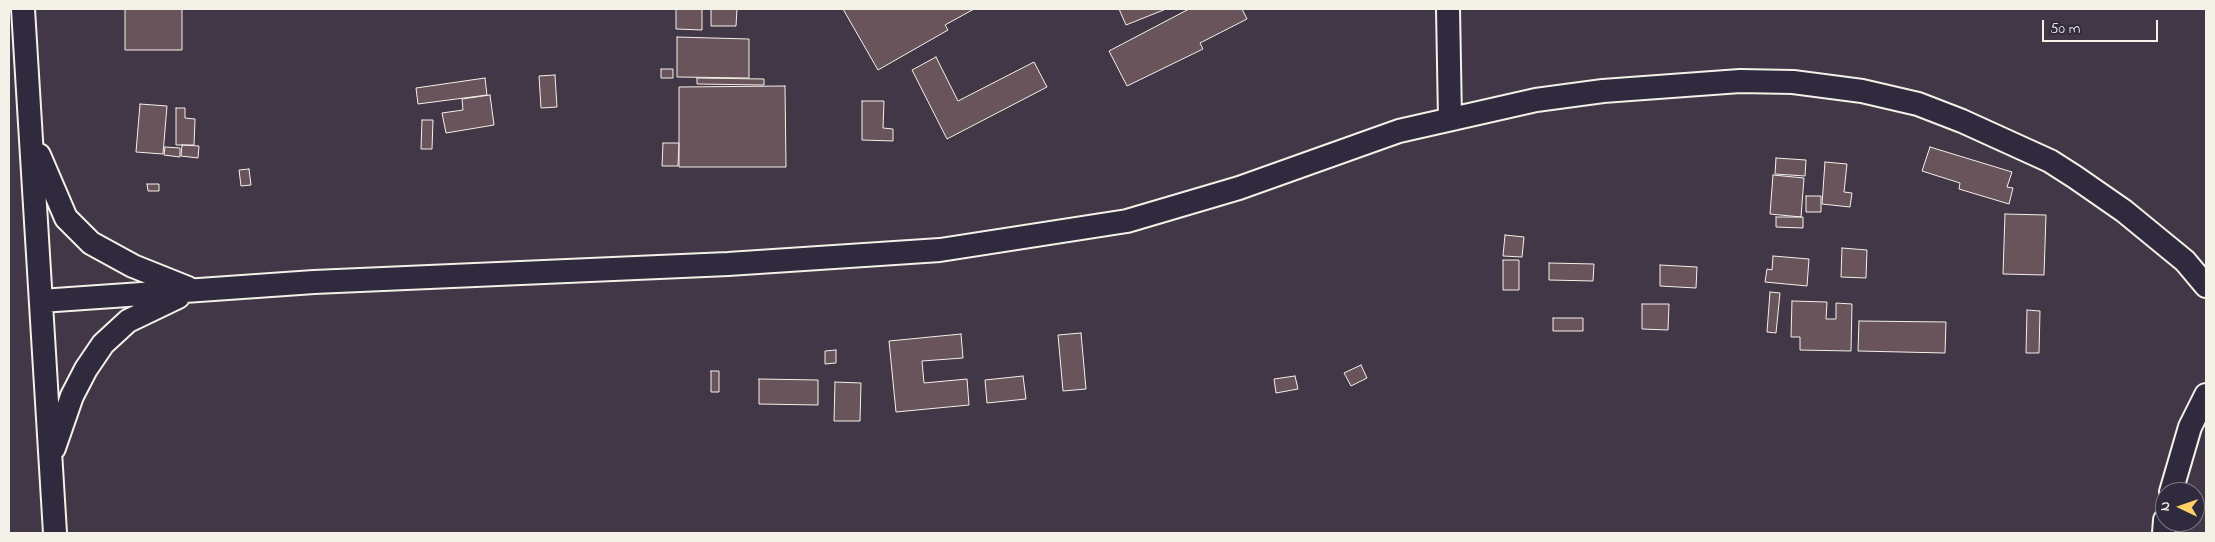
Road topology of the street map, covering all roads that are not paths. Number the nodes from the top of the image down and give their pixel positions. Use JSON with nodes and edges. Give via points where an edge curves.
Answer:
{"nodes":[{"id":1,"x":23,"y":9,"type":"edge"},
{"id":2,"x":1448,"y":9,"type":"edge"},
{"id":3,"x":1450,"y":119,"type":"junction"},
{"id":4,"x":31,"y":133,"type":"junction"},
{"id":5,"x":2206,"y":286,"type":"edge"},
{"id":6,"x":193,"y":290,"type":"junction"},
{"id":7,"x":41,"y":300,"type":"junction"},
{"id":8,"x":2206,"y":395,"type":"edge"},
{"id":9,"x":51,"y":458,"type":"junction"},
{"id":10,"x":2174,"y":482,"type":"edge"},
{"id":11,"x":55,"y":533,"type":"edge"}],
"edges":[{"from":1,"to":4,"type":"lane"},
{"from":2,"to":3,"type":"lane"},
{"from":3,"to":5,"type":"lane","via":[[1536,100],[1658,86],[1793,82],[1862,91],[1918,104],[1953,117],[2050,162],[2124,211],[2185,261]]},
{"from":3,"to":6,"type":"lane","via":[[1399,131],[1239,188],[1128,221],[940,250]]},
{"from":4,"to":6,"type":"lane","via":[[66,218],[91,243],[133,266]]},
{"from":4,"to":7,"type":"lane"},
{"from":6,"to":7,"type":"lane"},
{"from":6,"to":9,"type":"lane","via":[[128,321],[103,344],[72,396]]},
{"from":7,"to":9,"type":"lane"},
{"from":8,"to":10,"type":"lane","via":[[2190,428]]},
{"from":9,"to":11,"type":"lane"}]}
